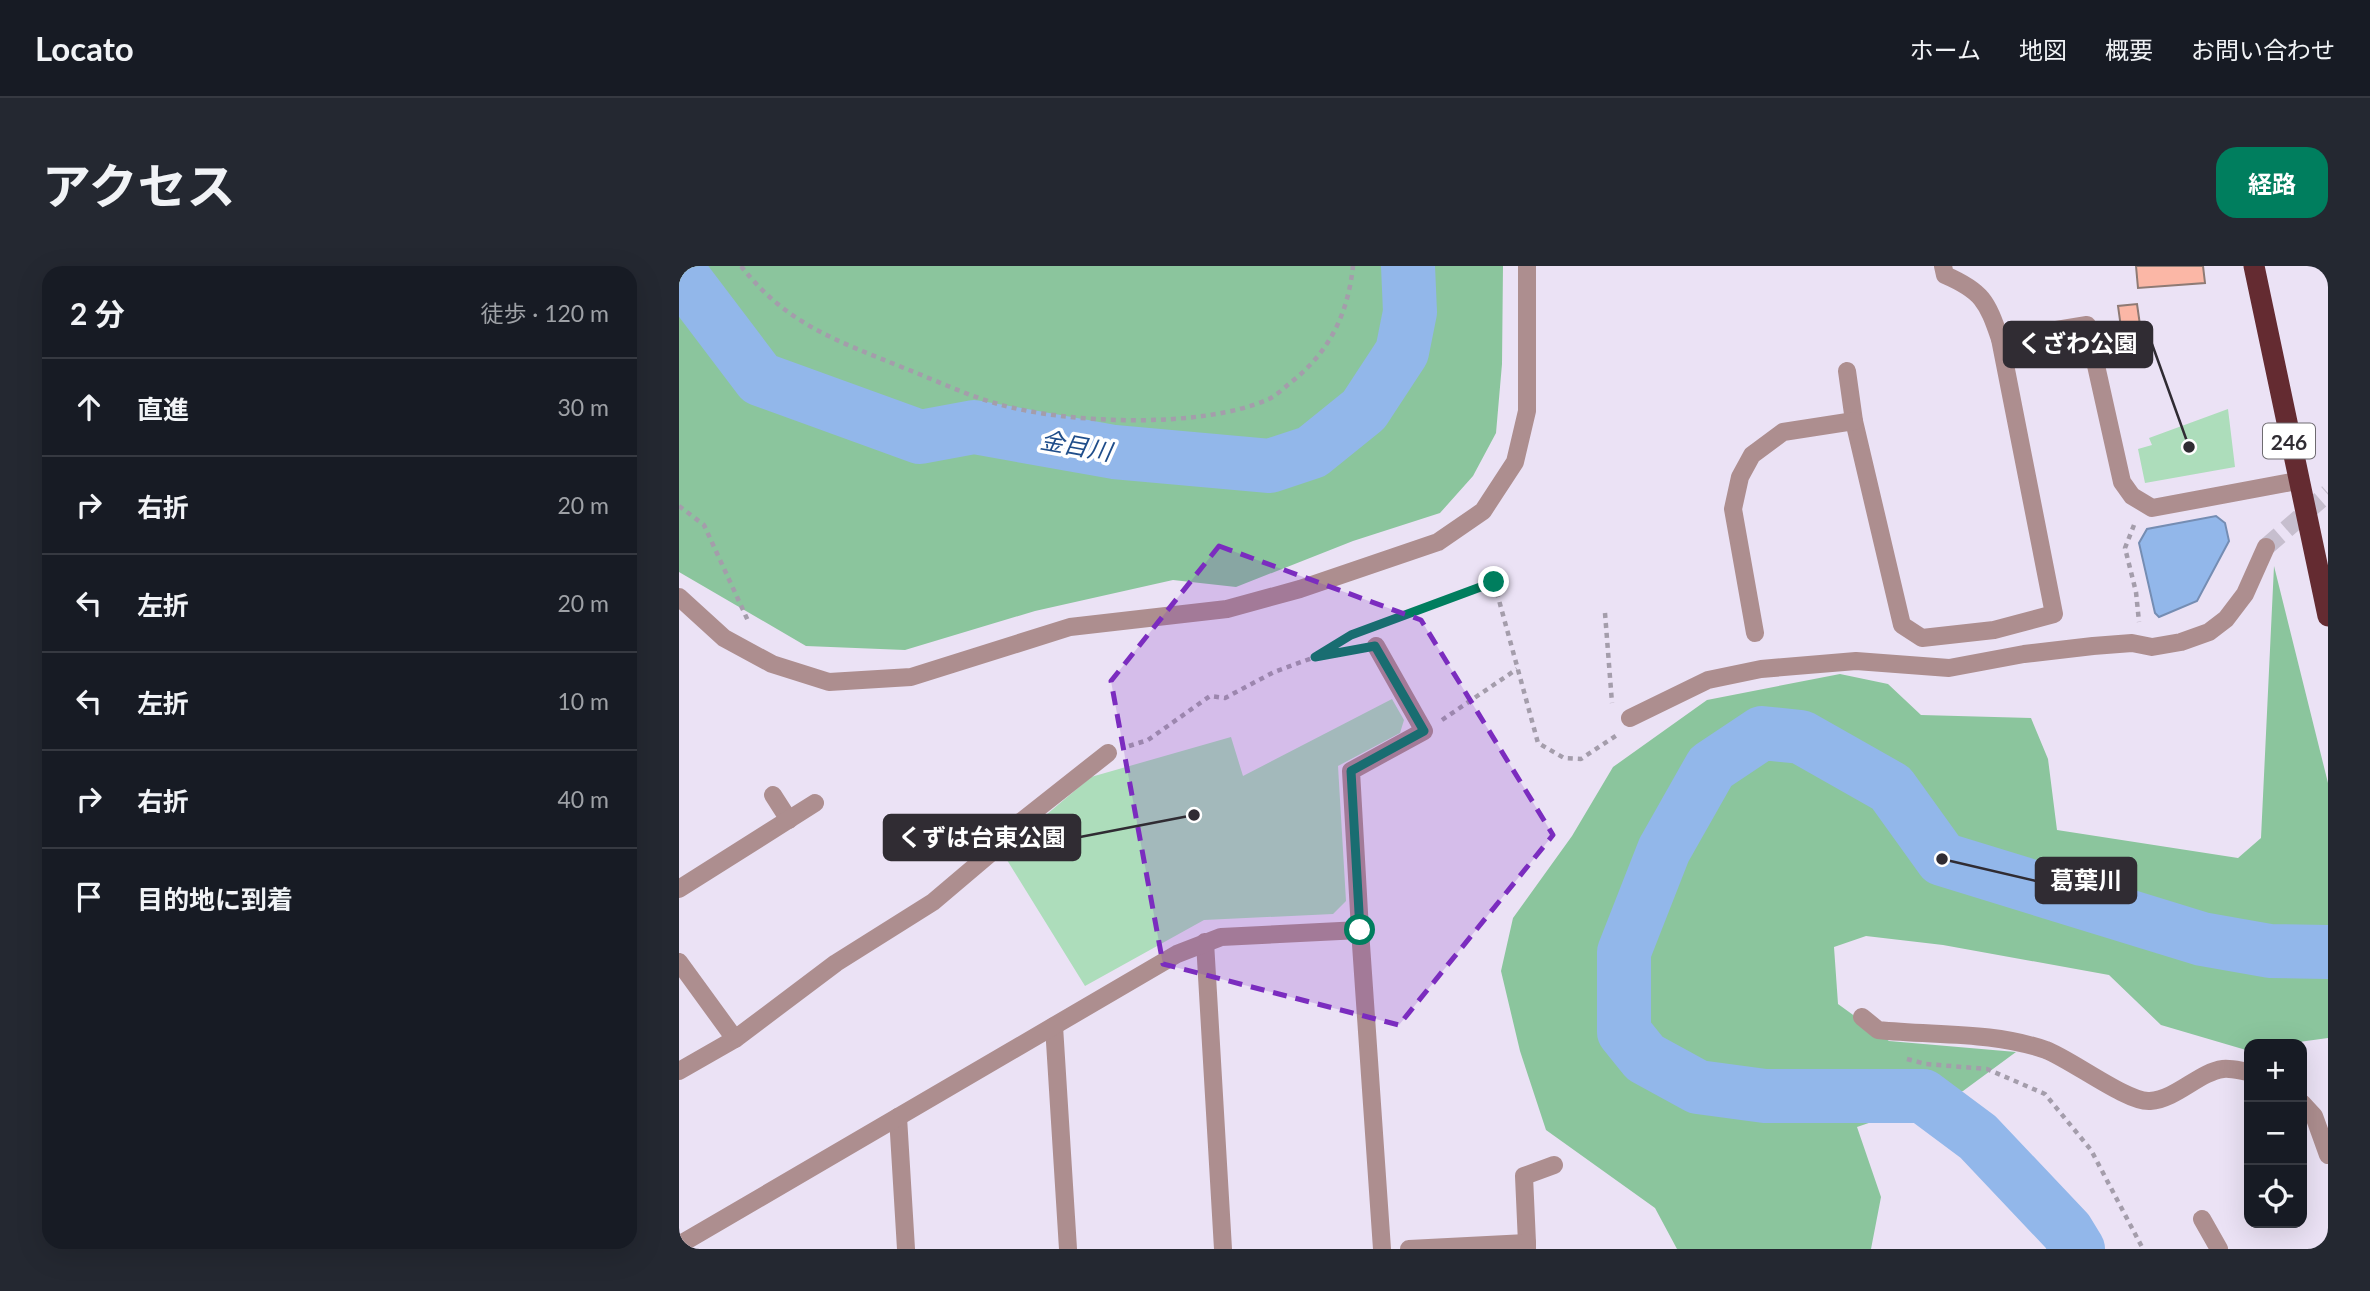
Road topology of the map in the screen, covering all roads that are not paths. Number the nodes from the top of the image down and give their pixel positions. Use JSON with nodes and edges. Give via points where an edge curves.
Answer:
{"nodes":[{"id":1,"x":1527,"y":266,"type":"edge"},
{"id":2,"x":1943,"y":266,"type":"edge"},
{"id":3,"x":2254,"y":266,"type":"edge"},
{"id":4,"x":2000,"y":339,"type":"junction"},
{"id":5,"x":1847,"y":371,"type":"dead end"},
{"id":6,"x":1854,"y":421,"type":"junction"},
{"id":7,"x":2297,"y":481,"type":"junction"},
{"id":8,"x":2266,"y":547,"type":"tunnel mouth"},
{"id":9,"x":679,"y":597,"type":"edge"},
{"id":10,"x":2328,"y":616,"type":"edge"},
{"id":11,"x":1994,"y":630,"type":"junction"},
{"id":12,"x":1755,"y":633,"type":"dead end"},
{"id":13,"x":1375,"y":646,"type":"road end"},
{"id":14,"x":1999,"y":659,"type":"junction"},
{"id":15,"x":1630,"y":718,"type":"road end"},
{"id":16,"x":1108,"y":753,"type":"road end"},
{"id":17,"x":773,"y":795,"type":"dead end"},
{"id":18,"x":815,"y":803,"type":"dead end"},
{"id":19,"x":789,"y":820,"type":"junction"},
{"id":20,"x":679,"y":889,"type":"edge"},
{"id":21,"x":1360,"y":930,"type":"junction"},
{"id":22,"x":1205,"y":942,"type":"junction"},
{"id":23,"x":679,"y":962,"type":"edge"},
{"id":24,"x":1862,"y":1017,"type":"dead end"},
{"id":25,"x":1054,"y":1026,"type":"junction"},
{"id":26,"x":735,"y":1039,"type":"junction"},
{"id":27,"x":679,"y":1071,"type":"edge"},
{"id":28,"x":2244,"y":1071,"type":"edge"},
{"id":29,"x":2307,"y":1108,"type":"edge"},
{"id":30,"x":898,"y":1117,"type":"junction"},
{"id":31,"x":2328,"y":1155,"type":"edge"},
{"id":32,"x":1554,"y":1165,"type":"dead end"},
{"id":33,"x":2202,"y":1219,"type":"dead end"},
{"id":34,"x":679,"y":1245,"type":"edge"},
{"id":35,"x":1527,"y":1246,"type":"edge"},
{"id":36,"x":906,"y":1249,"type":"edge"},
{"id":37,"x":1067,"y":1249,"type":"edge"},
{"id":38,"x":1223,"y":1249,"type":"edge"},
{"id":39,"x":1382,"y":1249,"type":"edge"},
{"id":40,"x":1409,"y":1249,"type":"edge"},
{"id":41,"x":2219,"y":1249,"type":"edge"}],
"edges":[{"from":1,"to":9,"type":"street","via":[[1527,411],[1515,462],[1483,511],[1439,542],[1227,609],[1070,627],[911,677],[829,682],[772,664],[724,638]]},
{"from":2,"to":4,"type":"street","via":[[1945,275],[1973,287],[1989,306]]},
{"from":3,"to":7,"type":"highway","number":"246"},
{"from":4,"to":7,"type":"street","via":[[2087,325],[2122,482],[2132,496],[2152,508]]},
{"from":4,"to":11,"type":"street","via":[[2054,614]]},
{"from":5,"to":6,"type":"street"},
{"from":6,"to":11,"type":"street","via":[[1902,625],[1922,638]]},
{"from":6,"to":12,"type":"street","via":[[1783,432],[1752,455],[1740,477],[1733,509]]},
{"from":7,"to":10,"type":"highway","number":"246"},
{"from":8,"to":14,"type":"street","via":[[2245,594],[2209,632],[2162,645],[2132,643]]},
{"from":11,"to":14,"type":"street"},
{"from":13,"to":21,"type":"street","via":[[1424,731],[1351,771]]},
{"from":14,"to":15,"type":"street","via":[[1949,668],[1856,661],[1761,669],[1709,680]]},
{"from":16,"to":26,"type":"street","via":[[995,843],[992,852],[933,902],[836,963]]},
{"from":17,"to":19,"type":"street"},
{"from":18,"to":19,"type":"street"},
{"from":19,"to":20,"type":"street"},
{"from":21,"to":22,"type":"street","via":[[1221,937]]},
{"from":21,"to":39,"type":"street"},
{"from":22,"to":25,"type":"street"},
{"from":22,"to":38,"type":"street"},
{"from":23,"to":26,"type":"street"},
{"from":24,"to":28,"type":"street","via":[[1878,1030],[2003,1037],[2047,1051],[2134,1099],[2150,1101],[2171,1095],[2222,1069]]},
{"from":25,"to":30,"type":"street"},
{"from":25,"to":37,"type":"street"},
{"from":26,"to":27,"type":"street"},
{"from":29,"to":31,"type":"street"},
{"from":30,"to":34,"type":"street"},
{"from":30,"to":36,"type":"street"},
{"from":32,"to":35,"type":"street","via":[[1524,1176]]},
{"from":33,"to":41,"type":"street"},
{"from":35,"to":40,"type":"street"}]}
